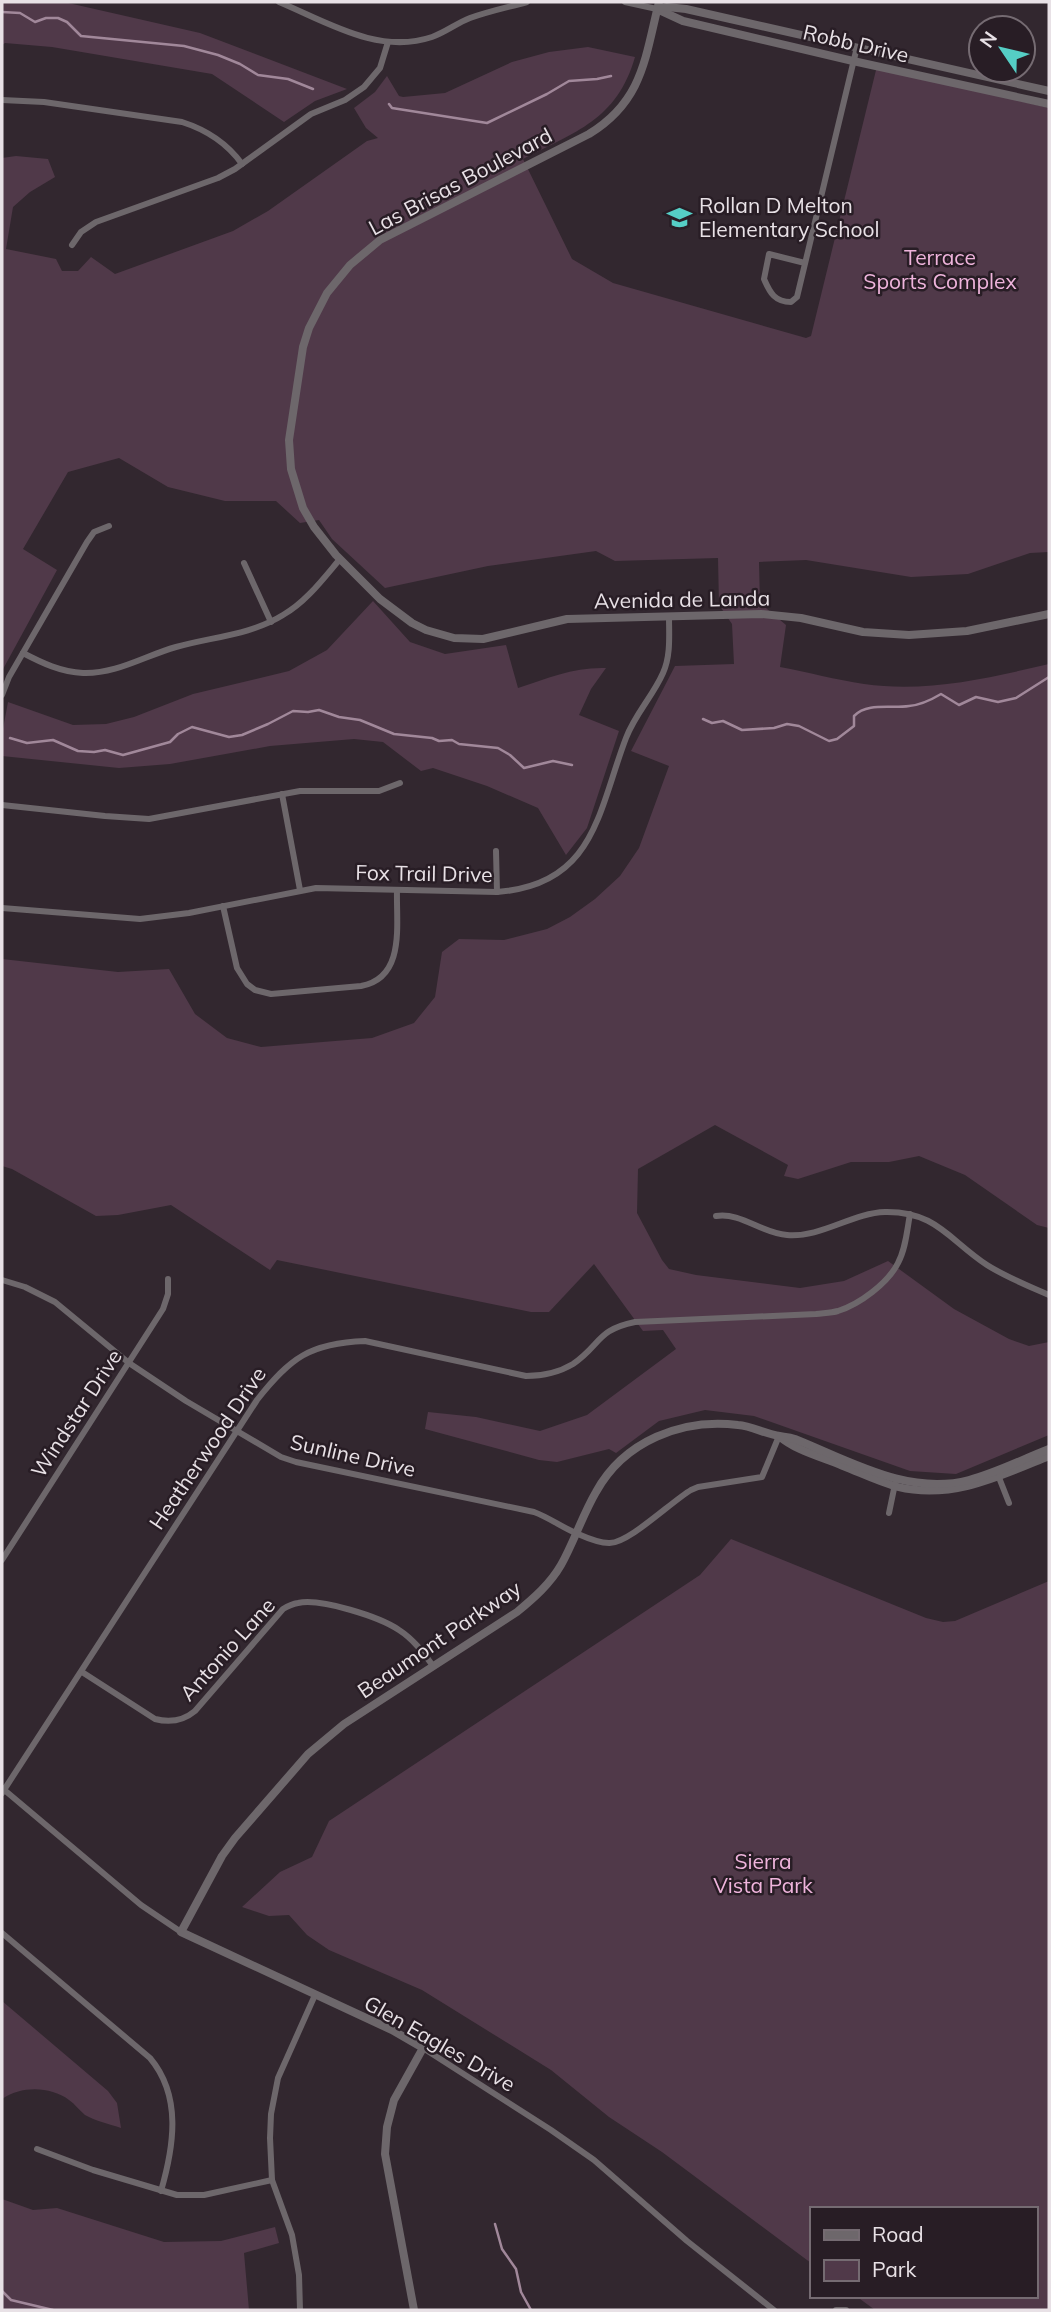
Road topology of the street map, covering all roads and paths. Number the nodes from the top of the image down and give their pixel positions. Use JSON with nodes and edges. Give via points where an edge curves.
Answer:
{"nodes":[{"id":1,"x":279,"y":2,"type":"edge"},
{"id":2,"x":527,"y":2,"type":"edge"},
{"id":3,"x":625,"y":2,"type":"edge"},
{"id":4,"x":658,"y":5,"type":"edge"},
{"id":5,"x":388,"y":42,"type":"junction"},
{"id":6,"x":857,"y":47,"type":"junction"},
{"id":7,"x":853,"y":61,"type":"junction"},
{"id":8,"x":1049,"y":91,"type":"edge"},
{"id":9,"x":2,"y":100,"type":"edge"},
{"id":10,"x":1049,"y":104,"type":"edge"},
{"id":11,"x":242,"y":164,"type":"junction"},
{"id":12,"x":72,"y":245,"type":"dead end"},
{"id":13,"x":805,"y":263,"type":"junction"},
{"id":14,"x":109,"y":526,"type":"dead end"},
{"id":15,"x":340,"y":559,"type":"junction"},
{"id":16,"x":244,"y":563,"type":"dead end"},
{"id":17,"x":1049,"y":614,"type":"edge"},
{"id":18,"x":669,"y":616,"type":"junction"},
{"id":19,"x":271,"y":622,"type":"junction"},
{"id":20,"x":23,"y":653,"type":"junction"},
{"id":21,"x":2,"y":695,"type":"edge"},
{"id":22,"x":400,"y":783,"type":"dead end"},
{"id":23,"x":282,"y":794,"type":"junction"},
{"id":24,"x":2,"y":805,"type":"edge"},
{"id":25,"x":496,"y":851,"type":"dead end"},
{"id":26,"x":300,"y":890,"type":"junction"},
{"id":27,"x":397,"y":890,"type":"junction"},
{"id":28,"x":497,"y":892,"type":"junction"},
{"id":29,"x":223,"y":906,"type":"junction"},
{"id":30,"x":2,"y":908,"type":"edge"},
{"id":31,"x":910,"y":1214,"type":"junction"},
{"id":32,"x":716,"y":1216,"type":"dead end"},
{"id":33,"x":167,"y":1279,"type":"dead end"},
{"id":34,"x":2,"y":1280,"type":"edge"},
{"id":35,"x":1049,"y":1295,"type":"edge"},
{"id":36,"x":129,"y":1363,"type":"junction"},
{"id":37,"x":237,"y":1432,"type":"junction"},
{"id":38,"x":779,"y":1436,"type":"junction"},
{"id":39,"x":1049,"y":1449,"type":"edge"},
{"id":40,"x":1049,"y":1456,"type":"edge"},
{"id":41,"x":997,"y":1473,"type":"junction"},
{"id":42,"x":896,"y":1482,"type":"junction"},
{"id":43,"x":1009,"y":1503,"type":"dead end"},
{"id":44,"x":889,"y":1513,"type":"dead end"},
{"id":45,"x":575,"y":1533,"type":"junction"},
{"id":46,"x":2,"y":1560,"type":"edge"},
{"id":47,"x":433,"y":1666,"type":"junction"},
{"id":48,"x":82,"y":1672,"type":"junction"},
{"id":49,"x":2,"y":1790,"type":"edge"},
{"id":50,"x":181,"y":1932,"type":"junction"},
{"id":51,"x":2,"y":1933,"type":"edge"},
{"id":52,"x":315,"y":1994,"type":"junction"},
{"id":53,"x":423,"y":2048,"type":"junction"},
{"id":54,"x":37,"y":2149,"type":"dead end"},
{"id":55,"x":272,"y":2180,"type":"junction"},
{"id":56,"x":161,"y":2191,"type":"junction"},
{"id":57,"x":300,"y":2310,"type":"edge"},
{"id":58,"x":414,"y":2310,"type":"edge"},
{"id":59,"x":774,"y":2310,"type":"edge"},
{"id":60,"x":836,"y":2310,"type":"edge"},
{"id":61,"x":846,"y":2310,"type":"edge"}],
"edges":[{"from":1,"to":5,"type":"street","via":[[352,33]]},
{"from":2,"to":5,"type":"street","via":[[468,19],[431,37]]},
{"from":3,"to":4,"type":"street","name":"Robb Drive"},
{"from":4,"to":6,"type":"street","name":"Robb Drive"},
{"from":4,"to":7,"type":"street","name":"Robb Drive","via":[[683,21]]},
{"from":4,"to":15,"type":"street","name":"Las Brisas Boulevard","via":[[640,79],[611,118],[589,134],[380,240],[350,265],[317,310],[300,363],[291,420],[290,469],[306,513]]},
{"from":5,"to":11,"type":"street","via":[[380,68],[364,87],[311,114]]},
{"from":6,"to":7,"type":"street"},
{"from":6,"to":8,"type":"street","name":"Robb Drive"},
{"from":7,"to":10,"type":"street","name":"Robb Drive"},
{"from":7,"to":13,"type":"street"},
{"from":9,"to":11,"type":"street","via":[[182,122],[225,144]]},
{"from":11,"to":12,"type":"street","via":[[218,178],[96,222]]},
{"from":13,"to":13,"type":"street","via":[[769,254],[764,279],[776,299],[791,302],[797,297]]},
{"from":14,"to":20,"type":"street","via":[[94,532],[87,542]]},
{"from":15,"to":18,"type":"street","name":"Avenida de Landa","via":[[412,623],[454,638],[483,639],[567,619]]},
{"from":15,"to":19,"type":"street","via":[[298,605]]},
{"from":16,"to":19,"type":"street"},
{"from":17,"to":18,"type":"street","name":"Avenida de Landa","via":[[967,631],[909,635],[863,632],[785,615]]},
{"from":18,"to":28,"type":"street","name":"Fox Trail Drive","via":[[670,649],[663,675],[633,721],[593,834],[576,857],[551,877],[522,889]]},
{"from":19,"to":20,"type":"street","via":[[98,672],[67,671]]},
{"from":20,"to":21,"type":"street"},
{"from":22,"to":23,"type":"street","via":[[379,791]]},
{"from":23,"to":24,"type":"street","via":[[149,819]]},
{"from":23,"to":26,"type":"street"},
{"from":25,"to":28,"type":"street"},
{"from":26,"to":27,"type":"street","name":"Fox Trail Drive"},
{"from":26,"to":29,"type":"street","name":"Fox Trail Drive"},
{"from":27,"to":28,"type":"street","name":"Fox Trail Drive"},
{"from":27,"to":29,"type":"street","via":[[393,961],[376,982],[361,986],[271,994],[255,990],[237,968]]},
{"from":29,"to":30,"type":"street","name":"Fox Trail Drive","via":[[139,919]]},
{"from":31,"to":32,"type":"street","via":[[882,1212],[789,1236],[726,1214]]},
{"from":31,"to":35,"type":"street","via":[[936,1224],[1006,1276]]},
{"from":31,"to":37,"type":"street","name":"Heatherwood Drive","via":[[898,1264],[872,1291],[839,1311],[622,1324],[600,1337],[573,1364],[542,1376],[365,1341],[321,1346],[279,1372]]},
{"from":33,"to":36,"type":"street","name":"Windstar Drive","via":[[163,1309]]},
{"from":34,"to":36,"type":"street","name":"Sunline Drive","via":[[55,1302]]},
{"from":36,"to":37,"type":"street","name":"Sunline Drive"},
{"from":36,"to":46,"type":"street","name":"Windstar Drive"},
{"from":37,"to":45,"type":"street","name":"Sunline Drive","via":[[296,1462],[534,1512]]},
{"from":37,"to":48,"type":"street","name":"Heatherwood Drive"},
{"from":38,"to":42,"type":"street","name":"Beaumont Parkway","via":[[795,1438]]},
{"from":38,"to":45,"type":"street","name":"Sunline Drive","via":[[762,1477],[691,1490],[617,1542]]},
{"from":38,"to":45,"type":"street","name":"Beaumont Parkway","via":[[719,1423],[692,1424],[659,1435],[631,1452],[608,1474]]},
{"from":39,"to":41,"type":"street","name":"Beaumont Parkway"},
{"from":40,"to":41,"type":"street","name":"Beaumont Parkway"},
{"from":41,"to":42,"type":"street","name":"Beaumont Parkway","via":[[938,1484]]},
{"from":41,"to":43,"type":"street"},
{"from":42,"to":44,"type":"street"},
{"from":45,"to":47,"type":"street","name":"Beaumont Parkway","via":[[560,1567],[540,1592]]},
{"from":47,"to":48,"type":"street","name":"Antonio Lane","via":[[412,1640],[386,1622],[359,1612],[299,1602],[283,1609],[195,1712],[181,1720],[155,1719]]},
{"from":47,"to":50,"type":"street","name":"Beaumont Parkway","via":[[344,1724],[302,1760],[234,1838]]},
{"from":48,"to":49,"type":"street","name":"Heatherwood Drive"},
{"from":49,"to":50,"type":"street","name":"Glen Eagles Drive","via":[[141,1905]]},
{"from":50,"to":52,"type":"street","name":"Glen Eagles Drive"},
{"from":51,"to":56,"type":"street","via":[[158,2068],[172,2107],[172,2150]]},
{"from":52,"to":53,"type":"street","name":"Glen Eagles Drive"},
{"from":52,"to":55,"type":"street","via":[[278,2078],[271,2126]]},
{"from":53,"to":58,"type":"street","via":[[394,2100],[385,2154]]},
{"from":53,"to":59,"type":"street","name":"Glen Eagles Drive","via":[[594,2160]]},
{"from":54,"to":56,"type":"street"},
{"from":55,"to":56,"type":"street","via":[[204,2195]]},
{"from":55,"to":57,"type":"street","via":[[292,2235]]},
{"from":60,"to":61,"type":"street"}]}
